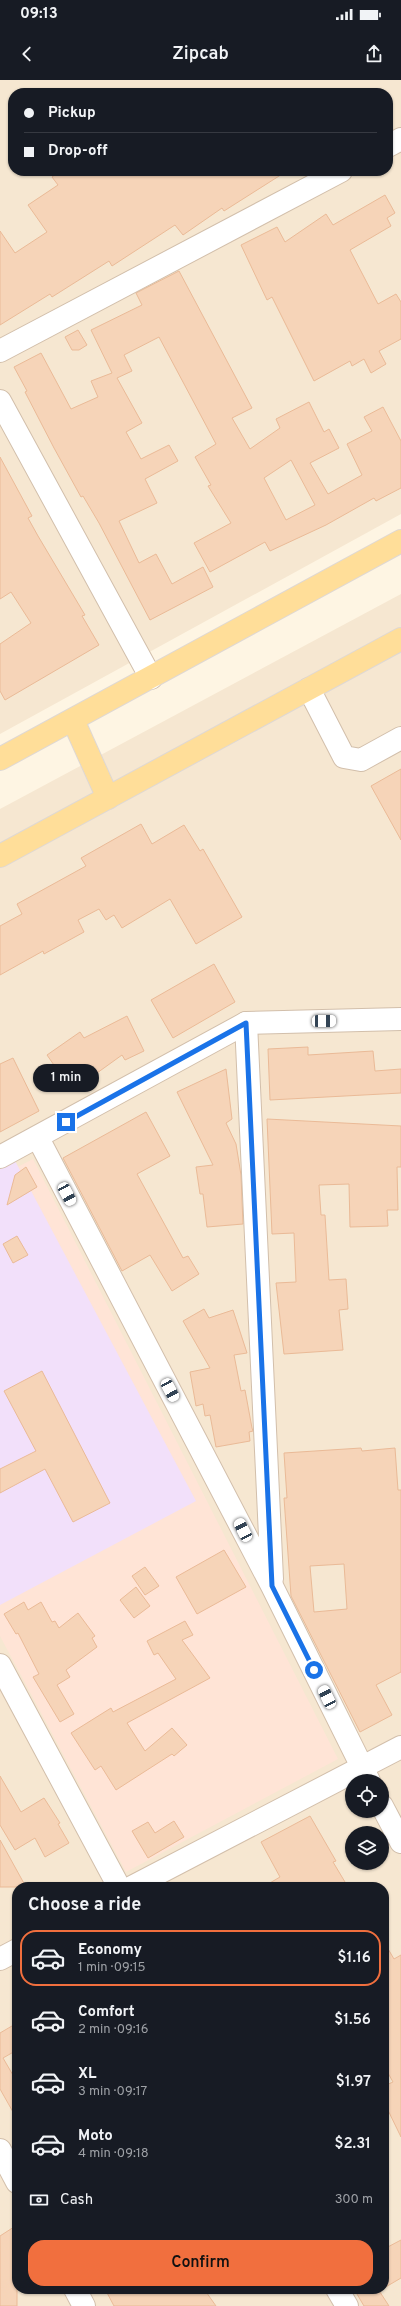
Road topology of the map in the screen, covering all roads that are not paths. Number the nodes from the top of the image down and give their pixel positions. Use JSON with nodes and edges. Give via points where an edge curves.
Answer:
{"nodes":[{"id":1,"x":332,"y":176,"type":"edge"},
{"id":2,"x":0,"y":351,"type":"edge"},
{"id":3,"x":0,"y":400,"type":"edge"},
{"id":4,"x":401,"y":541,"type":"edge"},
{"id":5,"x":401,"y":639,"type":"edge"},
{"id":6,"x":151,"y":678,"type":"junction"},
{"id":7,"x":309,"y":689,"type":"junction"},
{"id":8,"x":73,"y":720,"type":"junction"},
{"id":9,"x":401,"y":738,"type":"edge"},
{"id":10,"x":0,"y":759,"type":"edge"},
{"id":11,"x":108,"y":798,"type":"junction"},
{"id":12,"x":0,"y":856,"type":"edge"},
{"id":13,"x":401,"y":1019,"type":"edge"},
{"id":14,"x":246,"y":1023,"type":"junction"},
{"id":15,"x":38,"y":1138,"type":"junction"},
{"id":16,"x":0,"y":1157,"type":"edge"},
{"id":17,"x":272,"y":1586,"type":"junction"},
{"id":18,"x":0,"y":1665,"type":"edge"},
{"id":19,"x":401,"y":1747,"type":"edge"},
{"id":20,"x":365,"y":1774,"type":"edge"},
{"id":21,"x":345,"y":1784,"type":"edge"},
{"id":22,"x":388,"y":1818,"type":"edge"},
{"id":23,"x":401,"y":1842,"type":"edge"},
{"id":24,"x":115,"y":1882,"type":"edge"},
{"id":25,"x":142,"y":1882,"type":"edge"},
{"id":26,"x":12,"y":1953,"type":"edge"},
{"id":27,"x":0,"y":1959,"type":"edge"},
{"id":28,"x":0,"y":2150,"type":"edge"},
{"id":29,"x":12,"y":2173,"type":"edge"},
{"id":30,"x":78,"y":2294,"type":"edge"},
{"id":31,"x":340,"y":2294,"type":"edge"},
{"id":32,"x":84,"y":2306,"type":"edge"},
{"id":33,"x":347,"y":2306,"type":"edge"}],
"edges":[{"from":1,"to":2,"type":"street"},
{"from":3,"to":6,"type":"street"},
{"from":4,"to":6,"type":"main road"},
{"from":5,"to":7,"type":"main road"},
{"from":6,"to":8,"type":"main road"},
{"from":7,"to":9,"type":"street","via":[[344,757],[361,760]]},
{"from":7,"to":11,"type":"main road"},
{"from":8,"to":10,"type":"main road"},
{"from":8,"to":11,"type":"main road"},
{"from":11,"to":12,"type":"main road"},
{"from":13,"to":14,"type":"street"},
{"from":14,"to":15,"type":"street"},
{"from":14,"to":17,"type":"street"},
{"from":15,"to":16,"type":"street"},
{"from":15,"to":17,"type":"street"},
{"from":17,"to":20,"type":"street"},
{"from":18,"to":24,"type":"street"},
{"from":19,"to":20,"type":"street"},
{"from":21,"to":25,"type":"street"},
{"from":22,"to":23,"type":"street"},
{"from":26,"to":27,"type":"street"},
{"from":28,"to":29,"type":"street"},
{"from":30,"to":32,"type":"street"},
{"from":31,"to":33,"type":"street"}]}
